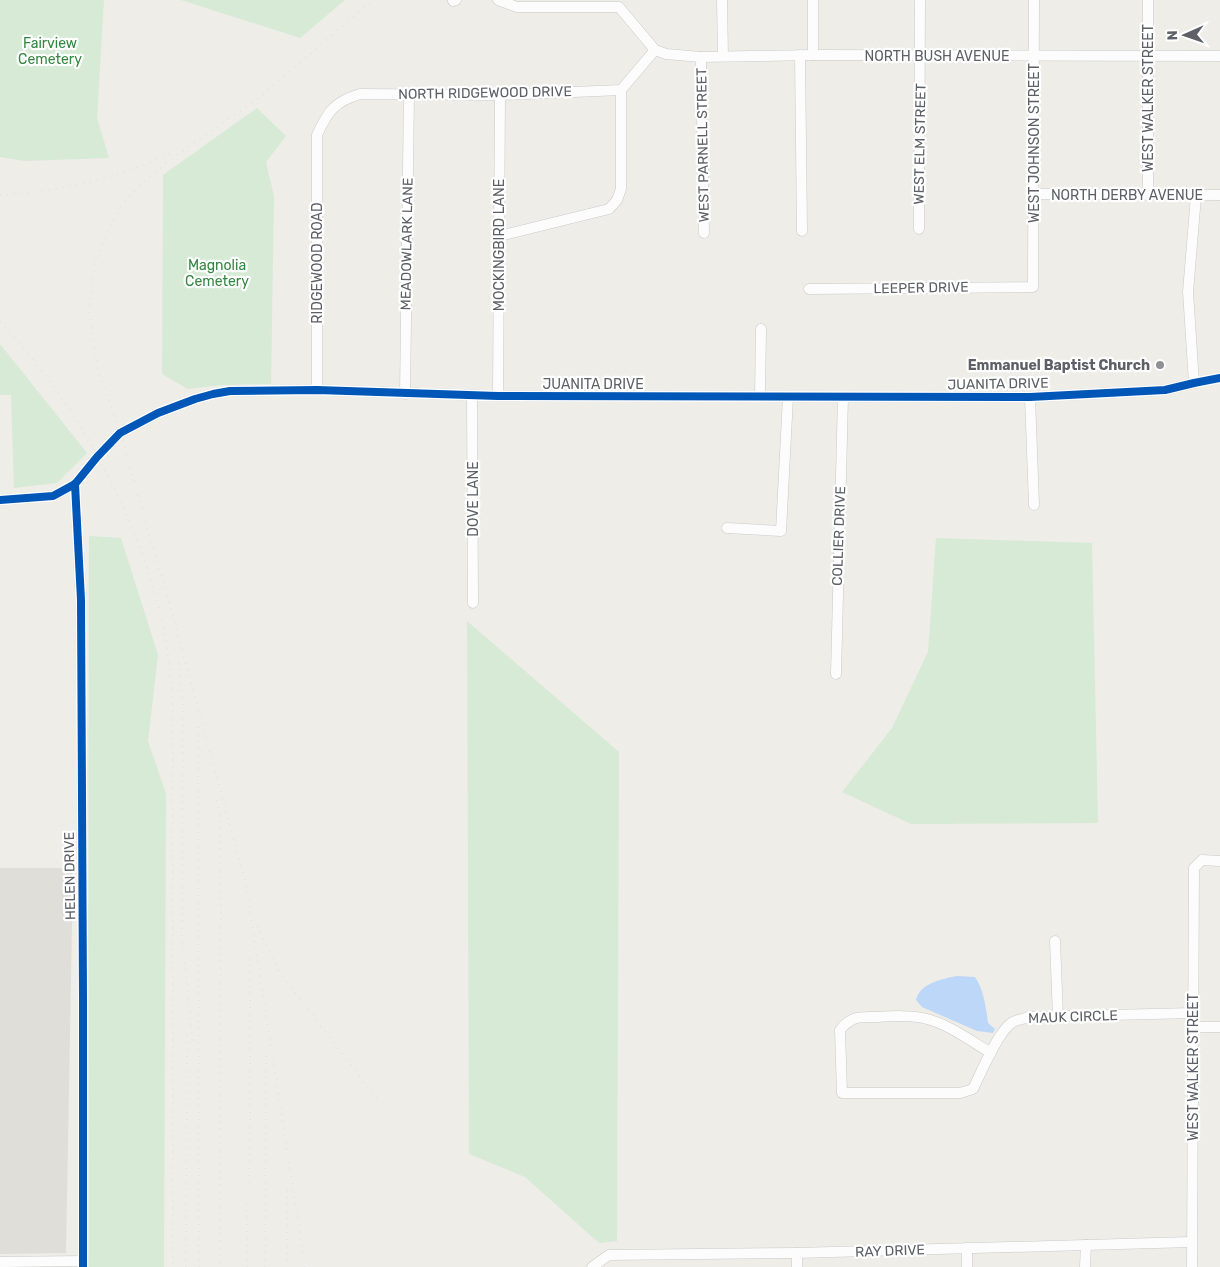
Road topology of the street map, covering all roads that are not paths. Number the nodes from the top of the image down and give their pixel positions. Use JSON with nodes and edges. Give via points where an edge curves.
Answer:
{"nodes":[{"id":1,"x":498,"y":0,"type":"edge"},
{"id":2,"x":722,"y":0,"type":"edge"},
{"id":3,"x":813,"y":0,"type":"edge"},
{"id":4,"x":920,"y":0,"type":"edge"},
{"id":5,"x":1034,"y":0,"type":"edge"},
{"id":6,"x":1148,"y":0,"type":"edge"},
{"id":7,"x":619,"y":3,"type":"edge"},
{"id":8,"x":655,"y":50,"type":"junction"},
{"id":9,"x":800,"y":55,"type":"junction"},
{"id":10,"x":813,"y":55,"type":"junction"},
{"id":11,"x":921,"y":55,"type":"junction"},
{"id":12,"x":723,"y":56,"type":"junction"},
{"id":13,"x":1034,"y":56,"type":"junction"},
{"id":14,"x":1220,"y":56,"type":"edge"},
{"id":15,"x":701,"y":57,"type":"junction"},
{"id":16,"x":1147,"y":57,"type":"junction"},
{"id":17,"x":621,"y":90,"type":"junction"},
{"id":18,"x":409,"y":94,"type":"junction"},
{"id":19,"x":500,"y":95,"type":"junction"},
{"id":20,"x":317,"y":135,"type":"joint"},
{"id":21,"x":1034,"y":194,"type":"junction"},
{"id":22,"x":1148,"y":195,"type":"junction"},
{"id":23,"x":1220,"y":195,"type":"edge"},
{"id":24,"x":1196,"y":196,"type":"junction"},
{"id":25,"x":919,"y":229,"type":"dead end"},
{"id":26,"x":802,"y":231,"type":"dead end"},
{"id":27,"x":704,"y":233,"type":"dead end"},
{"id":28,"x":499,"y":236,"type":"junction"},
{"id":29,"x":1032,"y":287,"type":"joint"},
{"id":30,"x":809,"y":289,"type":"dead end"},
{"id":31,"x":761,"y":329,"type":"dead end"},
{"id":32,"x":1220,"y":378,"type":"edge"},
{"id":33,"x":1194,"y":383,"type":"junction"},
{"id":34,"x":317,"y":390,"type":"junction"},
{"id":35,"x":405,"y":394,"type":"junction"},
{"id":36,"x":472,"y":395,"type":"junction"},
{"id":37,"x":498,"y":396,"type":"junction"},
{"id":38,"x":760,"y":396,"type":"junction"},
{"id":39,"x":788,"y":397,"type":"junction"},
{"id":40,"x":843,"y":397,"type":"junction"},
{"id":41,"x":1030,"y":397,"type":"junction"},
{"id":42,"x":75,"y":484,"type":"junction"},
{"id":43,"x":0,"y":500,"type":"edge"},
{"id":44,"x":1034,"y":505,"type":"dead end"},
{"id":45,"x":728,"y":528,"type":"dead end"},
{"id":46,"x":473,"y":603,"type":"dead end"},
{"id":47,"x":836,"y":674,"type":"dead end"},
{"id":48,"x":1220,"y":861,"type":"edge"},
{"id":49,"x":1055,"y":941,"type":"dead end"},
{"id":50,"x":1193,"y":1013,"type":"junction"},
{"id":51,"x":1058,"y":1016,"type":"junction"},
{"id":52,"x":1193,"y":1027,"type":"junction"},
{"id":53,"x":1220,"y":1027,"type":"edge"},
{"id":54,"x":992,"y":1053,"type":"junction"},
{"id":55,"x":1191,"y":1242,"type":"junction"},
{"id":56,"x":1086,"y":1245,"type":"junction"},
{"id":57,"x":967,"y":1248,"type":"junction"},
{"id":58,"x":797,"y":1253,"type":"junction"},
{"id":59,"x":0,"y":1262,"type":"edge"},
{"id":60,"x":83,"y":1264,"type":"edge"},
{"id":61,"x":592,"y":1267,"type":"edge"},
{"id":62,"x":797,"y":1267,"type":"edge"},
{"id":63,"x":967,"y":1267,"type":"edge"},
{"id":64,"x":1085,"y":1267,"type":"edge"},
{"id":65,"x":1192,"y":1267,"type":"edge"}],
"edges":[{"from":1,"to":7,"type":"street","via":[[517,7]]},
{"from":2,"to":12,"type":"street","name":"WEST PARNELL STREET"},
{"from":3,"to":10,"type":"street"},
{"from":4,"to":11,"type":"street","name":"WEST ELM STREET"},
{"from":5,"to":13,"type":"street","name":"WEST JOHNSON STREET"},
{"from":6,"to":16,"type":"street","name":"WEST WALKER STREET"},
{"from":7,"to":8,"type":"street"},
{"from":8,"to":15,"type":"street","name":"NORTH BUSH AVENUE"},
{"from":8,"to":17,"type":"street"},
{"from":9,"to":10,"type":"street","name":"NORTH BUSH AVENUE"},
{"from":9,"to":12,"type":"street","name":"NORTH BUSH AVENUE"},
{"from":9,"to":26,"type":"street"},
{"from":10,"to":11,"type":"street","name":"NORTH BUSH AVENUE"},
{"from":11,"to":13,"type":"street","name":"NORTH BUSH AVENUE"},
{"from":11,"to":25,"type":"street","name":"WEST ELM STREET"},
{"from":12,"to":15,"type":"street","name":"NORTH BUSH AVENUE"},
{"from":13,"to":16,"type":"street","name":"NORTH BUSH AVENUE"},
{"from":13,"to":21,"type":"street","name":"WEST JOHNSON STREET"},
{"from":14,"to":16,"type":"street","name":"NORTH BUSH AVENUE"},
{"from":15,"to":27,"type":"street","name":"WEST PARNELL STREET"},
{"from":16,"to":22,"type":"street","name":"WEST WALKER STREET"},
{"from":17,"to":19,"type":"street","name":"NORTH RIDGEWOOD DRIVE"},
{"from":17,"to":28,"type":"street","via":[[621,189],[617,200],[609,209]]},
{"from":18,"to":19,"type":"street","name":"NORTH RIDGEWOOD DRIVE"},
{"from":18,"to":20,"type":"street","name":"NORTH RIDGEWOOD DRIVE","via":[[360,94],[343,100],[326,116]]},
{"from":18,"to":35,"type":"street","name":"MEADOWLARK LANE"},
{"from":19,"to":28,"type":"street","name":"MOCKINGBIRD LANE"},
{"from":20,"to":34,"type":"street","name":"RIDGEWOOD ROAD"},
{"from":21,"to":22,"type":"street","name":"NORTH DERBY AVENUE"},
{"from":21,"to":29,"type":"street","name":"WEST JOHNSON STREET"},
{"from":22,"to":24,"type":"street","name":"NORTH DERBY AVENUE"},
{"from":23,"to":24,"type":"street","name":"NORTH DERBY AVENUE"},
{"from":24,"to":33,"type":"street","via":[[1188,292]]},
{"from":28,"to":37,"type":"street","name":"MOCKINGBIRD LANE"},
{"from":29,"to":30,"type":"street","name":"LEEPER DRIVE"},
{"from":31,"to":38,"type":"street"},
{"from":32,"to":33,"type":"street","name":"JUANITA DRIVE"},
{"from":33,"to":41,"type":"street","name":"JUANITA DRIVE","via":[[1165,390]]},
{"from":34,"to":35,"type":"street","name":"JUANITA DRIVE"},
{"from":34,"to":42,"type":"street","name":"JUANITA DRIVE","via":[[230,391],[204,396],[158,413],[120,433]]},
{"from":35,"to":36,"type":"street","name":"JUANITA DRIVE"},
{"from":36,"to":37,"type":"street","name":"JUANITA DRIVE"},
{"from":36,"to":46,"type":"street","name":"DOVE LANE"},
{"from":37,"to":38,"type":"street","name":"JUANITA DRIVE"},
{"from":38,"to":39,"type":"street","name":"JUANITA DRIVE"},
{"from":39,"to":40,"type":"street","name":"JUANITA DRIVE"},
{"from":39,"to":45,"type":"street","via":[[780,531]]},
{"from":40,"to":41,"type":"street","name":"JUANITA DRIVE"},
{"from":40,"to":47,"type":"street","name":"COLLIER DRIVE"},
{"from":41,"to":44,"type":"street"},
{"from":42,"to":43,"type":"street","name":"JUANITA DRIVE","via":[[53,496]]},
{"from":42,"to":60,"type":"street","name":"HELEN DRIVE","via":[[81,600]]},
{"from":48,"to":50,"type":"street","name":"WEST WALKER STREET","via":[[1202,860],[1194,868]]},
{"from":49,"to":51,"type":"street"},
{"from":50,"to":51,"type":"street","name":"MAUK CIRCLE"},
{"from":50,"to":52,"type":"street","name":"WEST WALKER STREET"},
{"from":51,"to":54,"type":"street","name":"MAUK CIRCLE","via":[[1029,1017],[1014,1022],[1003,1031]]},
{"from":52,"to":53,"type":"street"},
{"from":52,"to":55,"type":"street","name":"WEST WALKER STREET"},
{"from":54,"to":54,"type":"street","name":"MAUK CIRCLE","via":[[927,1019],[905,1016],[854,1018],[840,1030],[842,1093],[960,1093],[973,1089]]},
{"from":55,"to":56,"type":"street","name":"RAY DRIVE"},
{"from":55,"to":65,"type":"street","name":"WEST WALKER STREET"},
{"from":56,"to":57,"type":"street","name":"RAY DRIVE"},
{"from":56,"to":64,"type":"street"},
{"from":57,"to":58,"type":"street","name":"RAY DRIVE"},
{"from":57,"to":63,"type":"street"},
{"from":58,"to":61,"type":"street","name":"RAY DRIVE","via":[[609,1255]]},
{"from":58,"to":62,"type":"street"},
{"from":59,"to":60,"type":"street"}]}
